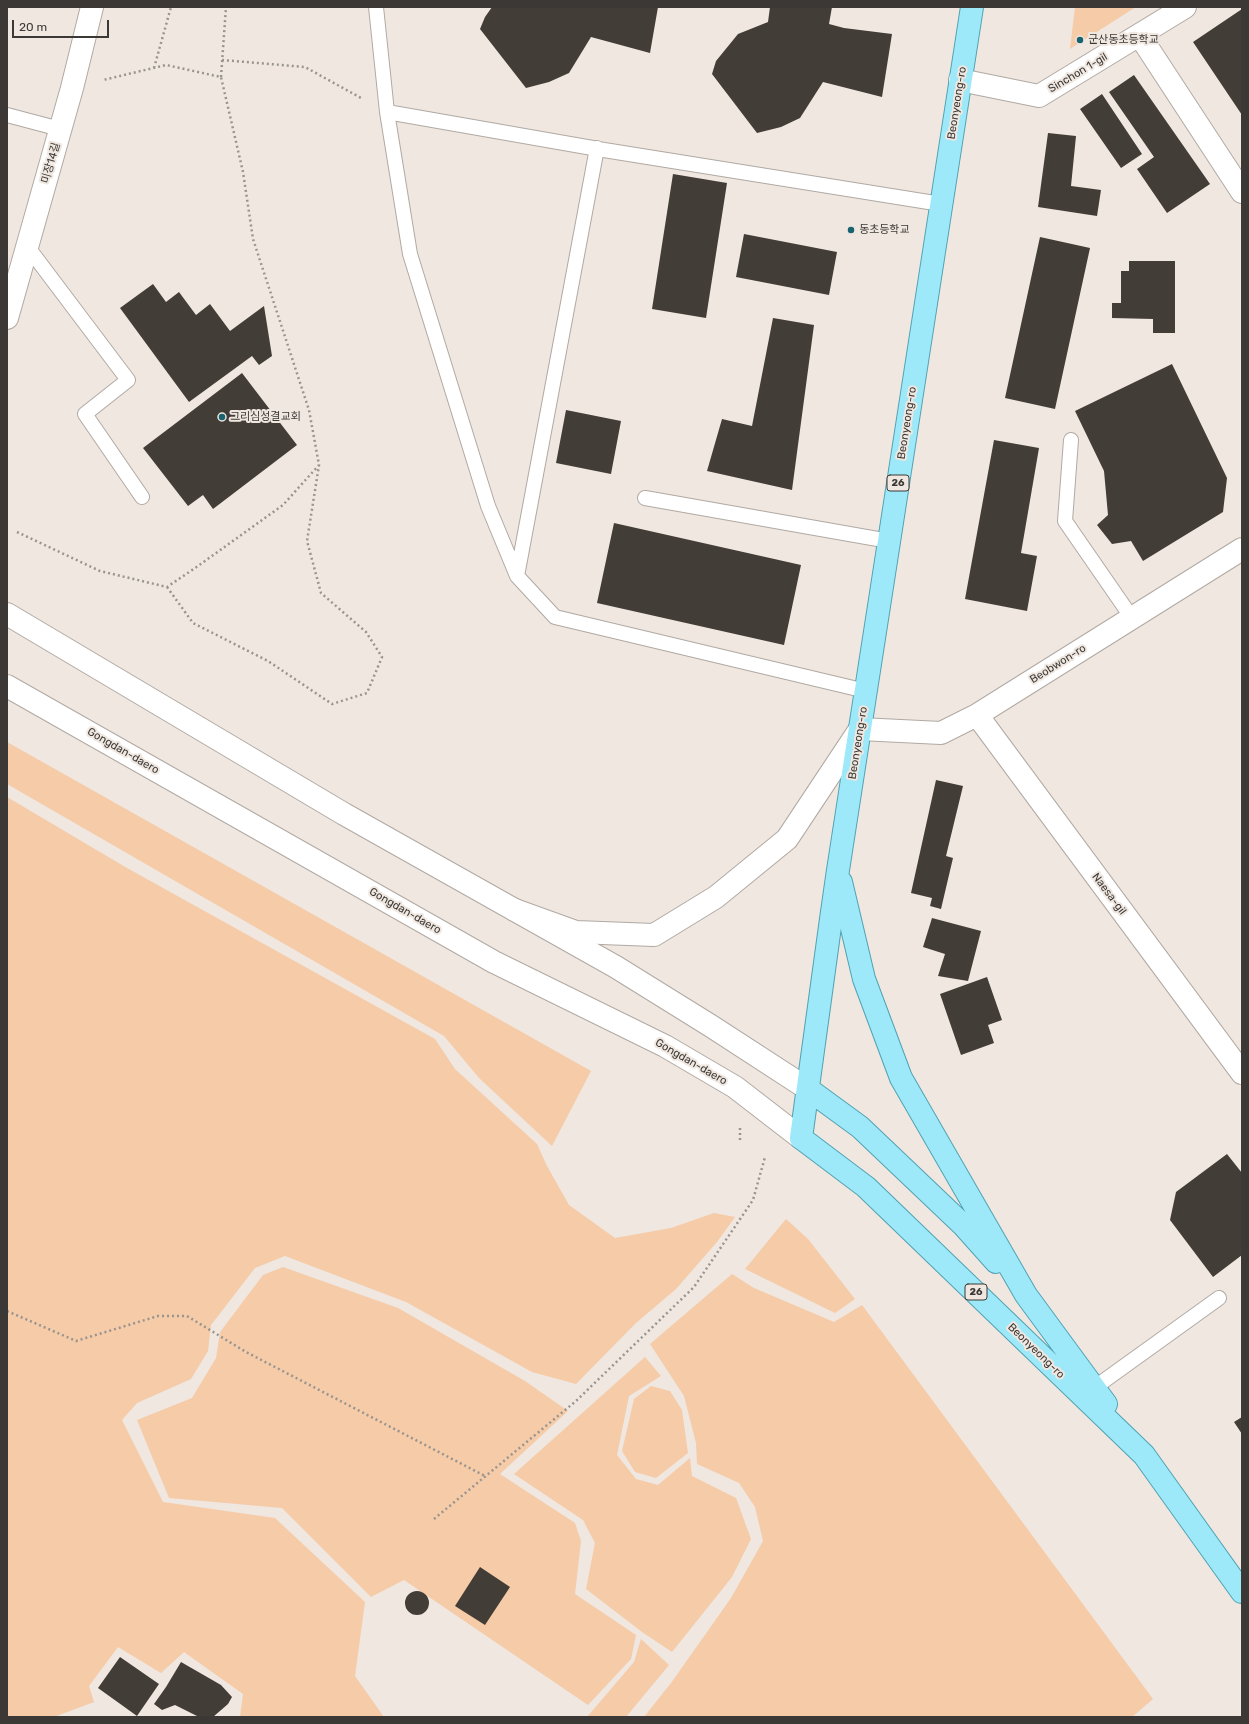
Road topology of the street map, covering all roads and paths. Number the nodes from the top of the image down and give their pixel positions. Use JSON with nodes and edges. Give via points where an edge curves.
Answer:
{"nodes":[{"id":1,"x":92,"y":7,"type":"edge"},
{"id":2,"x":171,"y":7,"type":"edge"},
{"id":3,"x":226,"y":7,"type":"edge"},
{"id":4,"x":376,"y":7,"type":"edge"},
{"id":5,"x":972,"y":7,"type":"edge"},
{"id":6,"x":1185,"y":7,"type":"edge"},
{"id":7,"x":1140,"y":36,"type":"junction"},
{"id":8,"x":222,"y":60,"type":"junction"},
{"id":9,"x":154,"y":68,"type":"junction"},
{"id":10,"x":221,"y":77,"type":"junction"},
{"id":11,"x":960,"y":80,"type":"junction"},
{"id":12,"x":72,"y":88,"type":"junction"},
{"id":13,"x":385,"y":93,"type":"junction"},
{"id":14,"x":387,"y":112,"type":"junction"},
{"id":15,"x":7,"y":115,"type":"edge"},
{"id":16,"x":60,"y":129,"type":"junction"},
{"id":17,"x":597,"y":148,"type":"junction"},
{"id":18,"x":1242,"y":192,"type":"edge"},
{"id":19,"x":941,"y":204,"type":"junction"},
{"id":20,"x":27,"y":246,"type":"junction"},
{"id":21,"x":7,"y":318,"type":"edge"},
{"id":22,"x":1071,"y":440,"type":"dead end"},
{"id":23,"x":319,"y":465,"type":"junction"},
{"id":24,"x":142,"y":497,"type":"dead end"},
{"id":25,"x":645,"y":498,"type":"dead end"},
{"id":26,"x":17,"y":532,"type":"dead end"},
{"id":27,"x":889,"y":541,"type":"junction"},
{"id":28,"x":1242,"y":549,"type":"edge"},
{"id":29,"x":517,"y":576,"type":"junction"},
{"id":30,"x":166,"y":587,"type":"junction"},
{"id":31,"x":7,"y":614,"type":"edge"},
{"id":32,"x":1132,"y":618,"type":"junction"},
{"id":33,"x":7,"y":686,"type":"edge"},
{"id":34,"x":866,"y":691,"type":"junction"},
{"id":35,"x":977,"y":715,"type":"junction"},
{"id":36,"x":860,"y":729,"type":"junction"},
{"id":37,"x":838,"y":870,"type":"junction"},
{"id":38,"x":515,"y":910,"type":"junction"},
{"id":39,"x":1242,"y":1073,"type":"edge"},
{"id":40,"x":808,"y":1089,"type":"junction"},
{"id":41,"x":801,"y":1138,"type":"junction"},
{"id":42,"x":765,"y":1157,"type":"dead end"},
{"id":43,"x":1026,"y":1295,"type":"junction"},
{"id":44,"x":1219,"y":1298,"type":"dead end"},
{"id":45,"x":7,"y":1311,"type":"edge"},
{"id":46,"x":1094,"y":1388,"type":"junction"},
{"id":47,"x":1144,"y":1455,"type":"junction"},
{"id":48,"x":485,"y":1476,"type":"junction"},
{"id":49,"x":434,"y":1519,"type":"dead end"},
{"id":50,"x":1242,"y":1592,"type":"edge"}],
"edges":[{"from":1,"to":12,"type":"street","name":"미장14길"},
{"from":2,"to":9,"type":"path"},
{"from":3,"to":8,"type":"path"},
{"from":4,"to":13,"type":"lane"},
{"from":5,"to":11,"type":"main road","name":"Beonyeong-ro","number":"26"},
{"from":6,"to":7,"type":"street","name":"Sinchon 1-gil"},
{"from":7,"to":11,"type":"street","name":"Sinchon 1-gil","via":[[1039,96]]},
{"from":7,"to":18,"type":"street"},
{"from":8,"to":10,"type":"path"},
{"from":8,"to":13,"type":"path","via":[[305,67],[364,100]]},
{"from":9,"to":10,"type":"path","via":[[166,65]]},
{"from":9,"to":12,"type":"path"},
{"from":10,"to":23,"type":"path","via":[[244,172],[253,238],[309,410]]},
{"from":11,"to":19,"type":"main road","name":"Beonyeong-ro","number":"26"},
{"from":12,"to":16,"type":"street","name":"미장14길"},
{"from":13,"to":14,"type":"lane"},
{"from":14,"to":17,"type":"lane"},
{"from":14,"to":29,"type":"lane","via":[[410,254],[488,506]]},
{"from":15,"to":16,"type":"lane"},
{"from":16,"to":20,"type":"street","name":"미장14길"},
{"from":17,"to":19,"type":"lane"},
{"from":17,"to":29,"type":"lane"},
{"from":19,"to":27,"type":"main road","name":"Beonyeong-ro","number":"26"},
{"from":20,"to":21,"type":"street","name":"미장14길"},
{"from":20,"to":24,"type":"lane","via":[[128,380],[85,414]]},
{"from":22,"to":32,"type":"lane","via":[[1065,521]]},
{"from":23,"to":30,"type":"path","via":[[283,505]]},
{"from":23,"to":30,"type":"path","via":[[306,541],[321,593],[366,632],[382,657],[367,693],[332,704],[268,661],[193,623]]},
{"from":25,"to":27,"type":"lane"},
{"from":26,"to":30,"type":"path","via":[[100,571]]},
{"from":27,"to":34,"type":"main road","name":"Beonyeong-ro","number":"26"},
{"from":28,"to":32,"type":"street","name":"Beobwon-ro"},
{"from":29,"to":34,"type":"lane","via":[[555,617]]},
{"from":31,"to":38,"type":"street","via":[[344,814]]},
{"from":32,"to":35,"type":"street","name":"Beobwon-ro"},
{"from":33,"to":41,"type":"street","name":"Gongdan-daero","via":[[494,962],[665,1046],[735,1087]]},
{"from":34,"to":36,"type":"main road","name":"Beonyeong-ro","number":"26"},
{"from":35,"to":36,"type":"street","name":"Beobwon-ro","via":[[941,732]]},
{"from":35,"to":39,"type":"street","name":"Naesa-gil"},
{"from":36,"to":37,"type":"main road","name":"Beonyeong-ro","number":"26"},
{"from":36,"to":38,"type":"street","via":[[787,839],[716,897],[654,935],[576,932]]},
{"from":37,"to":40,"type":"main road","name":"Beonyeong-ro","number":"26"},
{"from":37,"to":43,"type":"main road","via":[[864,979],[901,1078]]},
{"from":38,"to":40,"type":"street","via":[[636,980]]},
{"from":40,"to":41,"type":"main road","name":"Beonyeong-ro"},
{"from":40,"to":43,"type":"main road","via":[[872,1138],[963,1225]]},
{"from":41,"to":47,"type":"main road","name":"Beonyeong-ro","number":"26","via":[[866,1187]]},
{"from":42,"to":48,"type":"path","via":[[753,1200],[694,1287],[576,1401]]},
{"from":43,"to":46,"type":"main road"},
{"from":44,"to":46,"type":"lane"},
{"from":45,"to":48,"type":"path","via":[[76,1341],[158,1316],[187,1316],[246,1352]]},
{"from":46,"to":47,"type":"main road"},
{"from":47,"to":50,"type":"main road","name":"Beonyeong-ro","number":"26"},
{"from":48,"to":49,"type":"path"}]}
